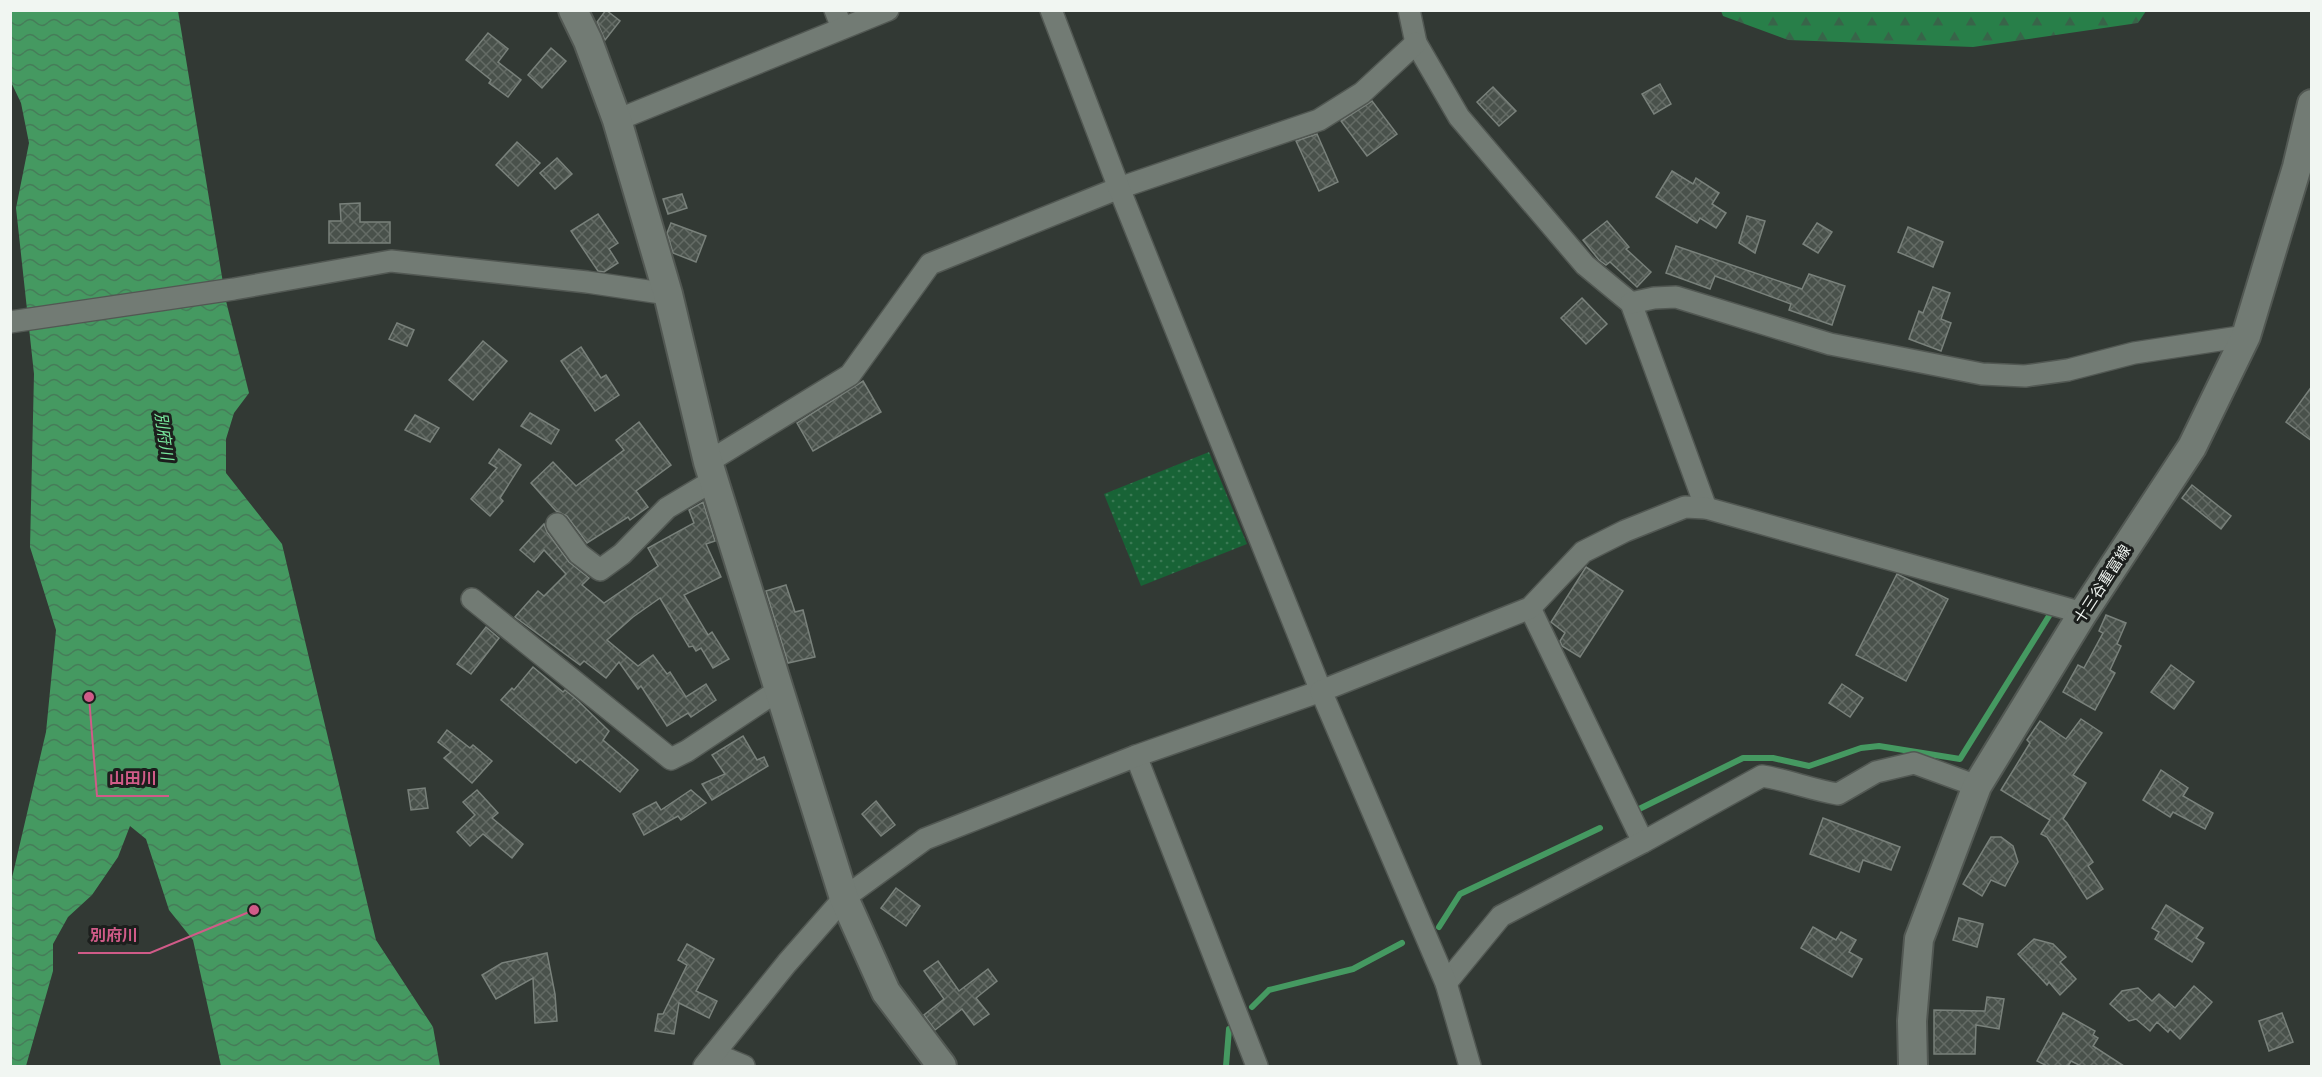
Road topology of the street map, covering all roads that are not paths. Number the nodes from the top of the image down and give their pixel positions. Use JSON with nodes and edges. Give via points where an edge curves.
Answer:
{"nodes":[{"id":1,"x":573,"y":10,"type":"edge"},
{"id":2,"x":888,"y":10,"type":"edge"},
{"id":3,"x":1051,"y":10,"type":"edge"},
{"id":4,"x":1409,"y":10,"type":"edge"},
{"id":5,"x":839,"y":19,"type":"edge"},
{"id":6,"x":1416,"y":43,"type":"junction"},
{"id":7,"x":2312,"y":104,"type":"edge"},
{"id":8,"x":617,"y":120,"type":"junction"},
{"id":9,"x":1119,"y":188,"type":"junction"},
{"id":10,"x":668,"y":294,"type":"junction"},
{"id":11,"x":1631,"y":303,"type":"junction"},
{"id":12,"x":10,"y":322,"type":"edge"},
{"id":13,"x":2246,"y":336,"type":"junction"},
{"id":14,"x":711,"y":471,"type":"junction"},
{"id":15,"x":1706,"y":508,"type":"junction"},
{"id":16,"x":557,"y":524,"type":"dead end"},
{"id":17,"x":472,"y":599,"type":"dead end"},
{"id":18,"x":1530,"y":608,"type":"junction"},
{"id":19,"x":2084,"y":613,"type":"junction"},
{"id":20,"x":779,"y":690,"type":"junction"},
{"id":21,"x":1321,"y":692,"type":"junction"},
{"id":22,"x":1136,"y":756,"type":"junction"},
{"id":23,"x":1977,"y":786,"type":"junction"},
{"id":24,"x":1643,"y":842,"type":"junction"},
{"id":25,"x":844,"y":898,"type":"junction"},
{"id":26,"x":1446,"y":983,"type":"junction"},
{"id":27,"x":710,"y":1060,"type":"edge"},
{"id":28,"x":939,"y":1065,"type":"edge"},
{"id":29,"x":744,"y":1066,"type":"edge"},
{"id":30,"x":1257,"y":1066,"type":"edge"},
{"id":31,"x":1470,"y":1066,"type":"edge"},
{"id":32,"x":1913,"y":1066,"type":"edge"}],
"edges":[{"from":1,"to":8,"type":"street"},
{"from":2,"to":5,"type":"street"},
{"from":3,"to":9,"type":"street"},
{"from":4,"to":6,"type":"street"},
{"from":5,"to":8,"type":"street"},
{"from":6,"to":9,"type":"street","via":[[1362,93],[1319,120]]},
{"from":6,"to":11,"type":"street","via":[[1459,117],[1585,265]]},
{"from":7,"to":13,"type":"street","name":"十三谷重富線"},
{"from":8,"to":10,"type":"street"},
{"from":9,"to":14,"type":"street","via":[[930,264],[850,375]]},
{"from":9,"to":21,"type":"street"},
{"from":10,"to":12,"type":"street","via":[[391,261]]},
{"from":10,"to":14,"type":"street"},
{"from":11,"to":13,"type":"street","via":[[1676,297],[1830,344],[1982,374],[2025,376],[2134,353]]},
{"from":11,"to":15,"type":"street"},
{"from":13,"to":19,"type":"street","name":"十三谷重富線","via":[[2192,447]]},
{"from":14,"to":16,"type":"street","via":[[600,570],[579,554]]},
{"from":14,"to":20,"type":"street"},
{"from":15,"to":18,"type":"street","via":[[1685,507],[1583,552]]},
{"from":15,"to":19,"type":"street"},
{"from":17,"to":20,"type":"street","via":[[671,759]]},
{"from":18,"to":21,"type":"street"},
{"from":18,"to":24,"type":"street"},
{"from":19,"to":23,"type":"street","name":"十三谷重富線"},
{"from":20,"to":25,"type":"street"},
{"from":21,"to":22,"type":"street"},
{"from":21,"to":26,"type":"street"},
{"from":22,"to":25,"type":"street","via":[[925,839]]},
{"from":22,"to":30,"type":"street"},
{"from":23,"to":24,"type":"street","via":[[1914,764],[1876,772],[1838,794],[1762,776]]},
{"from":23,"to":32,"type":"street","name":"十三谷重富線","via":[[1919,939],[1912,1022]]},
{"from":24,"to":26,"type":"street","via":[[1501,916]]},
{"from":25,"to":27,"type":"street"},
{"from":25,"to":28,"type":"street","via":[[886,992]]},
{"from":26,"to":31,"type":"street"},
{"from":27,"to":29,"type":"street"}]}
